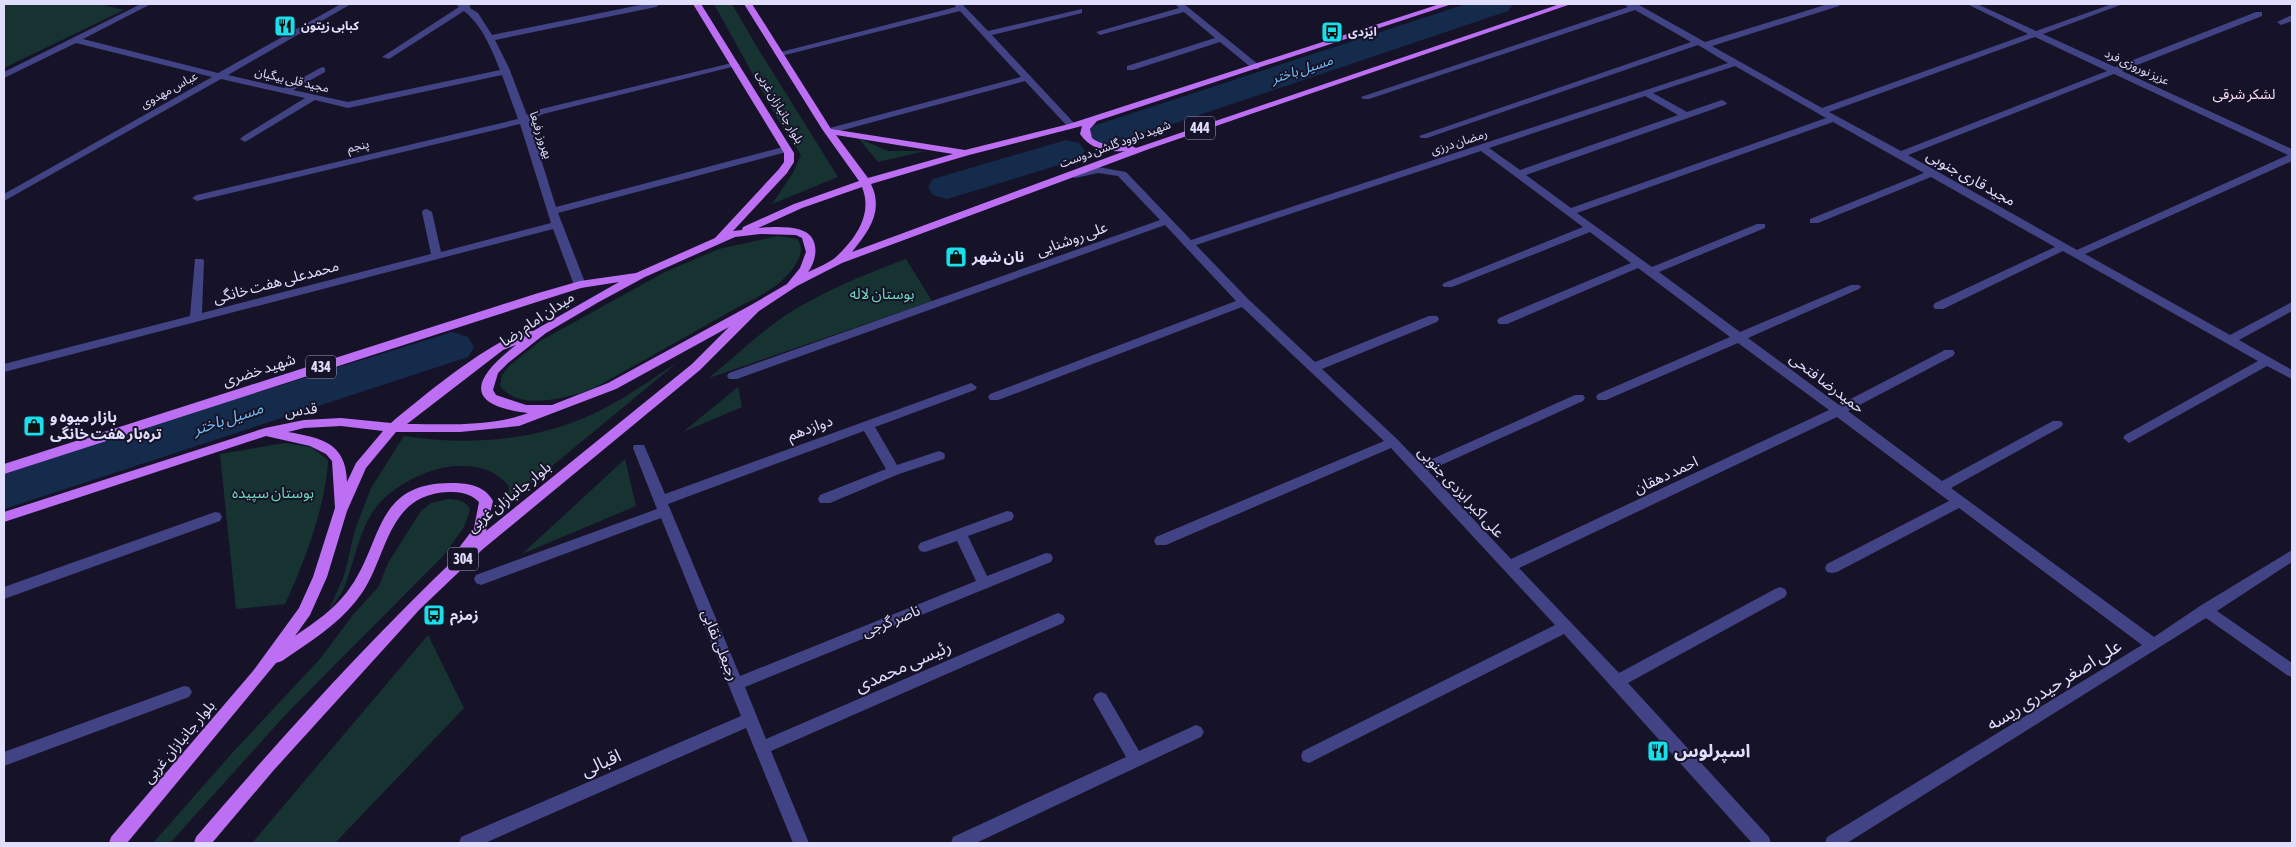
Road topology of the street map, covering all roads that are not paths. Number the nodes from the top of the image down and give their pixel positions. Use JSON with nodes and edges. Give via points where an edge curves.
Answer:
{"nodes":[{"id":1,"x":132,"y":4,"type":"edge"},
{"id":2,"x":347,"y":4,"type":"edge"},
{"id":3,"x":656,"y":4,"type":"edge"},
{"id":4,"x":697,"y":4,"type":"edge"},
{"id":5,"x":748,"y":4,"type":"edge"},
{"id":6,"x":1448,"y":4,"type":"edge"},
{"id":7,"x":1567,"y":4,"type":"edge"},
{"id":8,"x":1836,"y":4,"type":"edge"},
{"id":9,"x":1971,"y":4,"type":"edge"},
{"id":10,"x":2119,"y":4,"type":"edge"},
{"id":11,"x":145,"y":5,"type":"edge"},
{"id":12,"x":464,"y":5,"type":"edge"},
{"id":13,"x":1632,"y":5,"type":"edge"},
{"id":14,"x":960,"y":6,"type":"edge"},
{"id":15,"x":1182,"y":6,"type":"edge"},
{"id":16,"x":1079,"y":12,"type":"dead end"},
{"id":17,"x":2259,"y":14,"type":"dead end"},
{"id":18,"x":2292,"y":18,"type":"edge"},
{"id":19,"x":2281,"y":22,"type":"dead end"},
{"id":20,"x":1100,"y":32,"type":"dead end"},
{"id":21,"x":985,"y":34,"type":"junction"},
{"id":22,"x":2036,"y":34,"type":"junction"},
{"id":23,"x":491,"y":38,"type":"junction"},
{"id":24,"x":1221,"y":39,"type":"junction"},
{"id":25,"x":75,"y":40,"type":"junction"},
{"id":26,"x":1702,"y":44,"type":"junction"},
{"id":27,"x":781,"y":53,"type":"junction"},
{"id":28,"x":386,"y":57,"type":"dead end"},
{"id":29,"x":1736,"y":63,"type":"junction"},
{"id":30,"x":736,"y":65,"type":"junction"},
{"id":31,"x":1256,"y":67,"type":"junction"},
{"id":32,"x":1130,"y":68,"type":"dead end"},
{"id":33,"x":322,"y":70,"type":"dead end"},
{"id":34,"x":2115,"y":70,"type":"junction"},
{"id":35,"x":505,"y":72,"type":"junction"},
{"id":36,"x":4,"y":75,"type":"edge"},
{"id":37,"x":219,"y":76,"type":"junction"},
{"id":38,"x":1028,"y":78,"type":"junction"},
{"id":39,"x":285,"y":91,"type":"junction"},
{"id":40,"x":1646,"y":93,"type":"junction"},
{"id":41,"x":1366,"y":97,"type":"dead end"},
{"id":42,"x":312,"y":98,"type":"junction"},
{"id":43,"x":1722,"y":103,"type":"dead end"},
{"id":44,"x":1822,"y":111,"type":"junction"},
{"id":45,"x":1100,"y":116,"type":"junction"},
{"id":46,"x":1685,"y":116,"type":"junction"},
{"id":47,"x":1835,"y":118,"type":"junction"},
{"id":48,"x":524,"y":120,"type":"junction"},
{"id":49,"x":1072,"y":126,"type":"junction"},
{"id":50,"x":828,"y":131,"type":"junction"},
{"id":51,"x":1424,"y":136,"type":"dead end"},
{"id":52,"x":245,"y":139,"type":"dead end"},
{"id":53,"x":1146,"y":146,"type":"junction"},
{"id":54,"x":1482,"y":147,"type":"junction"},
{"id":55,"x":788,"y":149,"type":"junction"},
{"id":56,"x":966,"y":153,"type":"junction"},
{"id":57,"x":2292,"y":153,"type":"edge"},
{"id":58,"x":1900,"y":155,"type":"junction"},
{"id":59,"x":2292,"y":157,"type":"edge"},
{"id":60,"x":1932,"y":173,"type":"junction"},
{"id":61,"x":1518,"y":174,"type":"junction"},
{"id":62,"x":1056,"y":181,"type":"junction"},
{"id":63,"x":866,"y":182,"type":"junction"},
{"id":64,"x":4,"y":198,"type":"edge"},
{"id":65,"x":197,"y":198,"type":"dead end"},
{"id":66,"x":553,"y":211,"type":"junction"},
{"id":67,"x":427,"y":212,"type":"dead end"},
{"id":68,"x":1569,"y":212,"type":"junction"},
{"id":69,"x":1167,"y":221,"type":"junction"},
{"id":70,"x":1814,"y":222,"type":"dead end"},
{"id":71,"x":557,"y":225,"type":"junction"},
{"id":72,"x":1761,"y":226,"type":"dead end"},
{"id":73,"x":1590,"y":228,"type":"junction"},
{"id":74,"x":733,"y":234,"type":"junction"},
{"id":75,"x":716,"y":242,"type":"junction"},
{"id":76,"x":1189,"y":244,"type":"junction"},
{"id":77,"x":2064,"y":247,"type":"junction"},
{"id":78,"x":2077,"y":254,"type":"junction"},
{"id":79,"x":437,"y":256,"type":"junction"},
{"id":80,"x":198,"y":261,"type":"dead end"},
{"id":81,"x":838,"y":262,"type":"junction"},
{"id":82,"x":1639,"y":264,"type":"junction"},
{"id":83,"x":1650,"y":272,"type":"junction"},
{"id":84,"x":641,"y":275,"type":"junction"},
{"id":85,"x":580,"y":285,"type":"junction"},
{"id":86,"x":1448,"y":285,"type":"dead end"},
{"id":87,"x":791,"y":286,"type":"junction"},
{"id":88,"x":1855,"y":287,"type":"dead end"},
{"id":89,"x":1244,"y":302,"type":"junction"},
{"id":90,"x":1939,"y":306,"type":"dead end"},
{"id":91,"x":2292,"y":306,"type":"edge"},
{"id":92,"x":755,"y":308,"type":"junction"},
{"id":93,"x":196,"y":318,"type":"junction"},
{"id":94,"x":1433,"y":319,"type":"dead end"},
{"id":95,"x":1503,"y":321,"type":"dead end"},
{"id":96,"x":542,"y":330,"type":"junction"},
{"id":97,"x":1738,"y":337,"type":"junction"},
{"id":98,"x":2230,"y":340,"type":"junction"},
{"id":99,"x":1949,"y":353,"type":"dead end"},
{"id":100,"x":2267,"y":361,"type":"junction"},
{"id":101,"x":1314,"y":367,"type":"junction"},
{"id":102,"x":4,"y":368,"type":"edge"},
{"id":103,"x":2292,"y":375,"type":"edge"},
{"id":104,"x":733,"y":376,"type":"dead end"},
{"id":105,"x":971,"y":386,"type":"dead end"},
{"id":106,"x":994,"y":397,"type":"dead end"},
{"id":107,"x":1602,"y":397,"type":"dead end"},
{"id":108,"x":1579,"y":398,"type":"dead end"},
{"id":109,"x":553,"y":409,"type":"junction"},
{"id":110,"x":1838,"y":411,"type":"junction"},
{"id":111,"x":868,"y":424,"type":"junction"},
{"id":112,"x":2057,"y":424,"type":"dead end"},
{"id":113,"x":393,"y":428,"type":"junction"},
{"id":114,"x":265,"y":432,"type":"junction"},
{"id":115,"x":2130,"y":438,"type":"dead end"},
{"id":116,"x":1393,"y":442,"type":"junction"},
{"id":117,"x":639,"y":448,"type":"dead end"},
{"id":118,"x":939,"y":456,"type":"dead end"},
{"id":119,"x":4,"y":468,"type":"edge"},
{"id":120,"x":1419,"y":470,"type":"junction"},
{"id":121,"x":894,"y":472,"type":"junction"},
{"id":122,"x":1941,"y":487,"type":"junction"},
{"id":123,"x":825,"y":499,"type":"dead end"},
{"id":124,"x":1960,"y":501,"type":"junction"},
{"id":125,"x":663,"y":506,"type":"junction"},
{"id":126,"x":340,"y":511,"type":"junction"},
{"id":127,"x":1007,"y":516,"type":"dead end"},
{"id":128,"x":4,"y":517,"type":"edge"},
{"id":129,"x":216,"y":517,"type":"dead end"},
{"id":130,"x":960,"y":534,"type":"junction"},
{"id":131,"x":1161,"y":541,"type":"dead end"},
{"id":132,"x":925,"y":547,"type":"dead end"},
{"id":133,"x":2292,"y":555,"type":"edge"},
{"id":134,"x":1046,"y":558,"type":"dead end"},
{"id":135,"x":1508,"y":568,"type":"junction"},
{"id":136,"x":1832,"y":568,"type":"dead end"},
{"id":137,"x":481,"y":579,"type":"dead end"},
{"id":138,"x":984,"y":583,"type":"junction"},
{"id":139,"x":4,"y":592,"type":"edge"},
{"id":140,"x":1780,"y":594,"type":"dead end"},
{"id":141,"x":415,"y":605,"type":"junction"},
{"id":142,"x":2205,"y":610,"type":"junction"},
{"id":143,"x":1058,"y":619,"type":"dead end"},
{"id":144,"x":1566,"y":626,"type":"junction"},
{"id":145,"x":2154,"y":645,"type":"junction"},
{"id":146,"x":267,"y":665,"type":"junction"},
{"id":147,"x":2292,"y":672,"type":"edge"},
{"id":148,"x":1617,"y":681,"type":"junction"},
{"id":149,"x":736,"y":684,"type":"junction"},
{"id":150,"x":184,"y":692,"type":"dead end"},
{"id":151,"x":1101,"y":699,"type":"dead end"},
{"id":152,"x":750,"y":719,"type":"junction"},
{"id":153,"x":1196,"y":732,"type":"dead end"},
{"id":154,"x":762,"y":748,"type":"junction"},
{"id":155,"x":1309,"y":756,"type":"dead end"},
{"id":156,"x":4,"y":759,"type":"edge"},
{"id":157,"x":1136,"y":760,"type":"junction"},
{"id":158,"x":118,"y":843,"type":"edge"},
{"id":159,"x":202,"y":843,"type":"edge"},
{"id":160,"x":468,"y":843,"type":"edge"},
{"id":161,"x":801,"y":843,"type":"edge"},
{"id":162,"x":959,"y":843,"type":"edge"},
{"id":163,"x":1763,"y":843,"type":"edge"},
{"id":164,"x":1833,"y":843,"type":"edge"}],
"edges":[{"from":1,"to":11,"type":"street"},
{"from":2,"to":37,"type":"street","name":"عباس مهدوی"},
{"from":3,"to":23,"type":"street"},
{"from":4,"to":30,"type":"main road","name":"بلوار جانبازان غربی"},
{"from":5,"to":27,"type":"main road","name":"بلوار جانبازان غربی"},
{"from":6,"to":31,"type":"main road","name":"شهید داوود گلشن دوست"},
{"from":7,"to":53,"type":"main road","name":"شهید داوود گلشن دوست","number":"444"},
{"from":8,"to":26,"type":"street"},
{"from":9,"to":22,"type":"street","name":"عزیز نوروزی فرد"},
{"from":10,"to":22,"type":"street"},
{"from":11,"to":25,"type":"street"},
{"from":12,"to":23,"type":"street","name":"بهروز رفیعا"},
{"from":12,"to":28,"type":"street"},
{"from":13,"to":26,"type":"street","name":"مجید قاری جنوبی"},
{"from":13,"to":41,"type":"street"},
{"from":14,"to":21,"type":"street"},
{"from":14,"to":27,"type":"street"},
{"from":15,"to":20,"type":"street"},
{"from":15,"to":24,"type":"street"},
{"from":16,"to":21,"type":"street"},
{"from":17,"to":34,"type":"street"},
{"from":18,"to":19,"type":"street"},
{"from":21,"to":38,"type":"street"},
{"from":22,"to":34,"type":"street","name":"عزیز نوروزی فرد"},
{"from":22,"to":44,"type":"street"},
{"from":23,"to":35,"type":"street","name":"بهروز رفیعا"},
{"from":24,"to":31,"type":"street"},
{"from":24,"to":32,"type":"street"},
{"from":25,"to":36,"type":"street"},
{"from":25,"to":37,"type":"street","name":"مجید قلی بیگیان"},
{"from":26,"to":29,"type":"street","name":"مجید قاری جنوبی"},
{"from":26,"to":51,"type":"street"},
{"from":27,"to":50,"type":"main road","name":"بلوار جانبازان غربی"},
{"from":29,"to":40,"type":"street","name":"رمضان درزی"},
{"from":29,"to":44,"type":"street","name":"مجید قاری جنوبی"},
{"from":30,"to":48,"type":"street","name":"پنجم","via":[[540,112]]},
{"from":30,"to":55,"type":"main road","name":"بلوار جانبازان غربی"},
{"from":31,"to":45,"type":"main road","name":"شهید داوود گلشن دوست"},
{"from":33,"to":39,"type":"street"},
{"from":34,"to":57,"type":"street","name":"عزیز نوروزی فرد"},
{"from":34,"to":58,"type":"street"},
{"from":35,"to":42,"type":"street","name":"مجید قلی بیگیان","via":[[357,104]]},
{"from":35,"to":48,"type":"street","name":"بهروز رفیعا"},
{"from":37,"to":39,"type":"street","name":"مجید قلی بیگیان"},
{"from":37,"to":64,"type":"street","name":"عباس مهدوی"},
{"from":38,"to":49,"type":"street"},
{"from":38,"to":50,"type":"street"},
{"from":39,"to":42,"type":"street","name":"مجید قلی بیگیان"},
{"from":40,"to":46,"type":"street"},
{"from":40,"to":54,"type":"street","name":"رمضان درزی"},
{"from":42,"to":52,"type":"street"},
{"from":43,"to":46,"type":"street"},
{"from":44,"to":47,"type":"street","name":"مجید قاری جنوبی"},
{"from":45,"to":49,"type":"main road","name":"شهید داوود گلشن دوست"},
{"from":45,"to":53,"type":"main road","via":[[1085,128],[1088,139],[1094,144],[1112,149]]},
{"from":46,"to":61,"type":"street"},
{"from":47,"to":58,"type":"street","name":"مجید قاری جنوبی"},
{"from":47,"to":68,"type":"street"},
{"from":48,"to":65,"type":"street","name":"پنجم"},
{"from":48,"to":66,"type":"street","name":"بهروز رفیعا"},
{"from":49,"to":56,"type":"main road","name":"شهید داوود گلشن دوست"},
{"from":50,"to":56,"type":"main road"},
{"from":50,"to":63,"type":"main road","name":"بلوار جانبازان غربی"},
{"from":53,"to":62,"type":"main road","name":"شهید داوود گلشن دوست","number":"444"},
{"from":54,"to":61,"type":"street","name":"حمیدرضا فتحی"},
{"from":54,"to":76,"type":"street","name":"رمضان درزی"},
{"from":55,"to":66,"type":"street"},
{"from":55,"to":75,"type":"main road","name":"بلوار جانبازان غربی","via":[[789,162],[783,171]]},
{"from":56,"to":63,"type":"main road","name":"شهید داوود گلشن دوست"},
{"from":58,"to":60,"type":"street","name":"مجید قاری جنوبی"},
{"from":59,"to":78,"type":"street"},
{"from":60,"to":70,"type":"street"},
{"from":60,"to":77,"type":"street","name":"مجید قاری جنوبی"},
{"from":61,"to":68,"type":"street","name":"حمیدرضا فتحی"},
{"from":62,"to":69,"type":"street","name":"علی اکبر ایزدی جنوبی","via":[[1088,171],[1122,174]]},
{"from":62,"to":81,"type":"main road","name":"شهید داوود گلشن دوست","number":"444"},
{"from":63,"to":74,"type":"main road","name":"شهید داوود گلشن دوست"},
{"from":63,"to":81,"type":"main road","via":[[872,206],[869,218]]},
{"from":66,"to":71,"type":"street","name":"بهروز رفیعا"},
{"from":67,"to":79,"type":"street"},
{"from":68,"to":73,"type":"street","name":"حمیدرضا فتحی"},
{"from":69,"to":76,"type":"street","name":"علی اکبر ایزدی جنوبی"},
{"from":69,"to":104,"type":"street","name":"علی روشنایی"},
{"from":71,"to":79,"type":"street","name":"محمدعلی هفت خانگی"},
{"from":71,"to":85,"type":"street","name":"بهروز رفیعا"},
{"from":72,"to":83,"type":"street"},
{"from":73,"to":82,"type":"street","name":"حمیدرضا فتحی"},
{"from":73,"to":86,"type":"street"},
{"from":74,"to":75,"type":"main road","name":"میدان امام رضا"},
{"from":74,"to":87,"type":"main road","name":"میدان امام رضا","via":[[788,230],[806,236],[811,252],[805,269]]},
{"from":75,"to":84,"type":"main road","name":"میدان امام رضا"},
{"from":76,"to":89,"type":"street","name":"علی اکبر ایزدی جنوبی"},
{"from":77,"to":78,"type":"street","name":"مجید قاری جنوبی"},
{"from":77,"to":90,"type":"street"},
{"from":78,"to":98,"type":"street","name":"مجید قاری جنوبی"},
{"from":79,"to":93,"type":"street","name":"محمدعلی هفت خانگی"},
{"from":80,"to":93,"type":"street"},
{"from":81,"to":87,"type":"main road","name":"شهید داوود گلشن دوست","number":"444"},
{"from":82,"to":83,"type":"street","name":"حمیدرضا فتحی"},
{"from":82,"to":95,"type":"street"},
{"from":83,"to":97,"type":"street","name":"حمیدرضا فتحی"},
{"from":84,"to":85,"type":"main road","name":"شهید خضری","number":"434"},
{"from":84,"to":96,"type":"main road","name":"میدان امام رضا"},
{"from":85,"to":119,"type":"main road","name":"شهید خضری","number":"434"},
{"from":87,"to":92,"type":"main road","name":"میدان امام رضا"},
{"from":88,"to":97,"type":"street"},
{"from":89,"to":101,"type":"street","name":"علی اکبر ایزدی جنوبی"},
{"from":89,"to":106,"type":"street"},
{"from":91,"to":98,"type":"street"},
{"from":92,"to":109,"type":"main road","name":"میدان امام رضا","via":[[612,386]]},
{"from":92,"to":141,"type":"main road","name":"بلوار جانبازان غربی","number":"304","via":[[696,367],[478,545]]},
{"from":93,"to":102,"type":"street","name":"محمدعلی هفت خانگی"},
{"from":94,"to":101,"type":"street"},
{"from":96,"to":109,"type":"main road","name":"میدان امام رضا","via":[[493,371],[486,390],[491,398],[514,407],[536,411]]},
{"from":96,"to":113,"type":"main road","name":"بلوار جانبازان غربی","via":[[499,347]]},
{"from":97,"to":107,"type":"street"},
{"from":97,"to":110,"type":"street","name":"حمیدرضا فتحی"},
{"from":98,"to":100,"type":"street","name":"مجید قاری جنوبی"},
{"from":99,"to":110,"type":"street","name":"احمد دهقان"},
{"from":100,"to":103,"type":"street","name":"مجید قاری جنوبی"},
{"from":100,"to":115,"type":"street"},
{"from":101,"to":116,"type":"street","name":"علی اکبر ایزدی جنوبی"},
{"from":105,"to":111,"type":"street","name":"دوازدهم"},
{"from":108,"to":120,"type":"street"},
{"from":109,"to":113,"type":"main road","name":"قدس","via":[[515,423],[460,428]]},
{"from":110,"to":122,"type":"street","name":"حمیدرضا فتحی"},
{"from":110,"to":135,"type":"street","name":"احمد دهقان"},
{"from":111,"to":121,"type":"street"},
{"from":111,"to":125,"type":"street","name":"دوازدهم"},
{"from":112,"to":122,"type":"street"},
{"from":113,"to":114,"type":"main road","name":"قدس","via":[[332,423],[304,424]]},
{"from":113,"to":126,"type":"main road","name":"بلوار جانبازان غربی","via":[[361,466]]},
{"from":114,"to":126,"type":"main road","via":[[316,442],[336,456]]},
{"from":114,"to":128,"type":"main road","name":"قدس"},
{"from":116,"to":120,"type":"street","name":"علی اکبر ایزدی جنوبی"},
{"from":116,"to":131,"type":"street"},
{"from":117,"to":125,"type":"street","name":"رجبعلی نقابی"},
{"from":118,"to":121,"type":"street"},
{"from":120,"to":135,"type":"street","name":"علی اکبر ایزدی جنوبی"},
{"from":121,"to":123,"type":"street"},
{"from":122,"to":124,"type":"street","name":"حمیدرضا فتحی"},
{"from":124,"to":136,"type":"street"},
{"from":124,"to":145,"type":"street","name":"حمیدرضا فتحی"},
{"from":125,"to":137,"type":"street","name":"دوازدهم"},
{"from":125,"to":149,"type":"street","name":"رجبعلی نقابی"},
{"from":126,"to":146,"type":"main road","name":"بلوار جانبازان غربی","via":[[320,577],[305,611]]},
{"from":127,"to":130,"type":"street"},
{"from":129,"to":139,"type":"street"},
{"from":130,"to":132,"type":"street"},
{"from":130,"to":138,"type":"street"},
{"from":133,"to":142,"type":"street","name":"علی اصغر حیدری ریسه"},
{"from":134,"to":138,"type":"street","name":"ناصر گرجی"},
{"from":135,"to":144,"type":"street","name":"علی اکبر ایزدی جنوبی"},
{"from":138,"to":149,"type":"street","name":"ناصر گرجی"},
{"from":140,"to":148,"type":"street"},
{"from":141,"to":146,"type":"main road","via":[[480,529],[486,502],[474,491],[450,487],[411,495],[392,511],[364,579],[352,596]]},
{"from":141,"to":159,"type":"main road","name":"بلوار جانبازان غربی","number":"304","via":[[267,766]]},
{"from":142,"to":145,"type":"street","name":"علی اصغر حیدری ریسه"},
{"from":142,"to":147,"type":"street"},
{"from":143,"to":154,"type":"street","name":"رئیسی محمدی"},
{"from":144,"to":148,"type":"street","name":"علی اکبر ایزدی جنوبی"},
{"from":144,"to":155,"type":"street"},
{"from":145,"to":164,"type":"street","name":"علی اصغر حیدری ریسه"},
{"from":146,"to":158,"type":"main road","name":"بلوار جانبازان غربی"},
{"from":148,"to":163,"type":"street","name":"علی اکبر ایزدی جنوبی"},
{"from":149,"to":152,"type":"street","name":"رجبعلی نقابی"},
{"from":150,"to":156,"type":"street"},
{"from":151,"to":157,"type":"street"},
{"from":152,"to":154,"type":"street","name":"رجبعلی نقابی"},
{"from":152,"to":160,"type":"street","name":"اقبالی"},
{"from":153,"to":157,"type":"street"},
{"from":154,"to":161,"type":"street","name":"رجبعلی نقابی"},
{"from":157,"to":162,"type":"street"}]}
